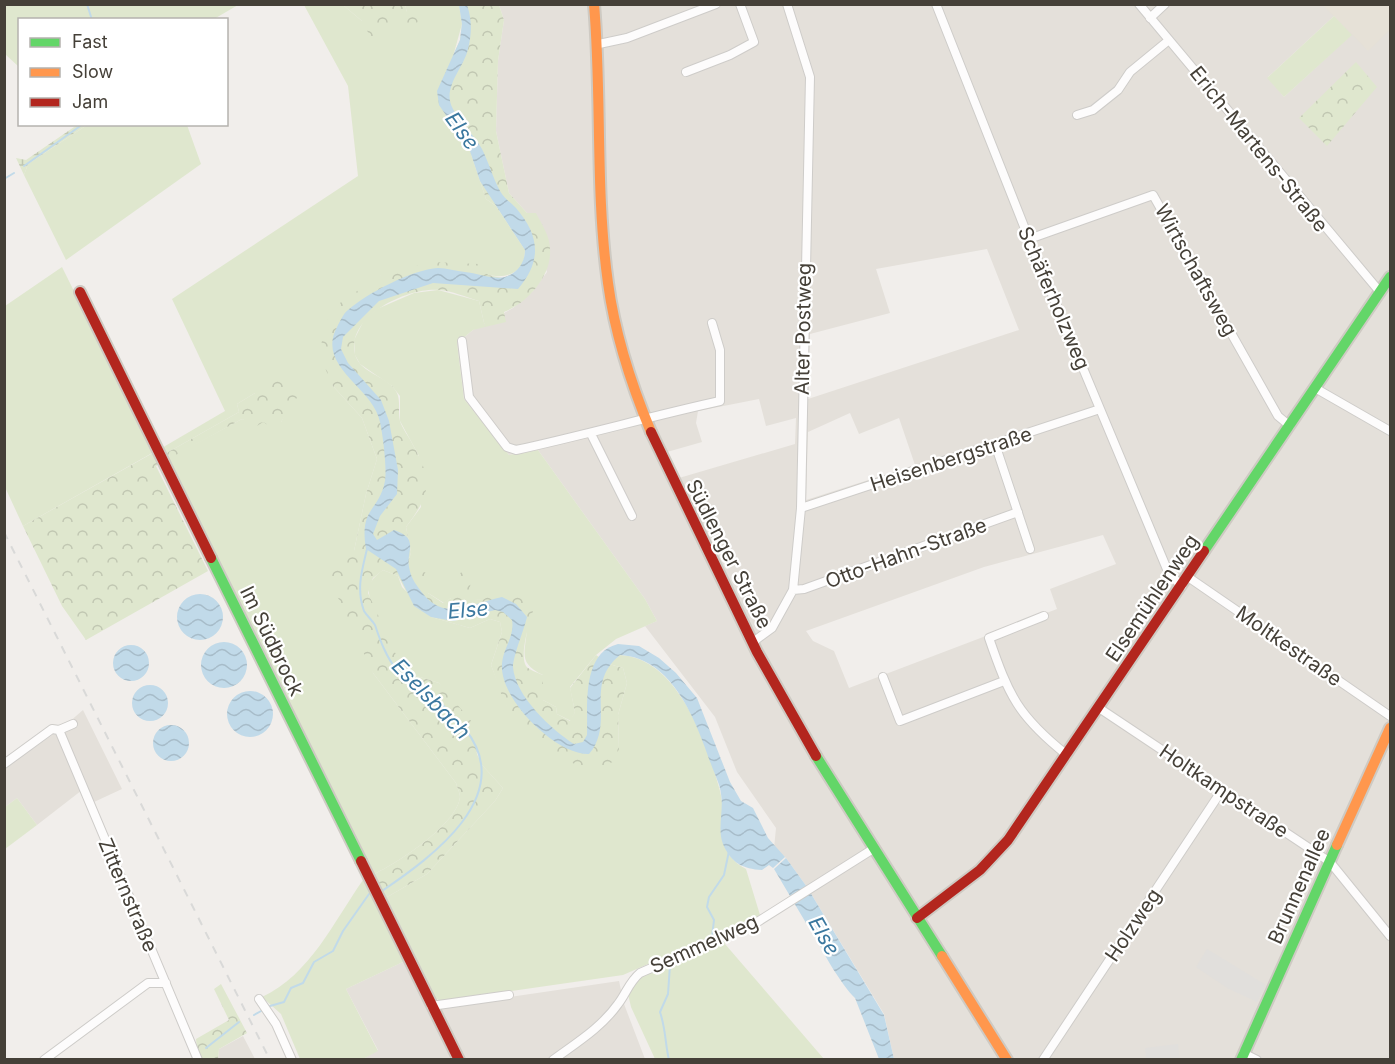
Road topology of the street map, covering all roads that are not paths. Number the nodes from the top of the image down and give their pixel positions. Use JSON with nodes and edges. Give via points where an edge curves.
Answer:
{"nodes":[{"id":1,"x":594,"y":4,"type":"edge"},
{"id":2,"x":716,"y":4,"type":"edge"},
{"id":3,"x":740,"y":4,"type":"edge"},
{"id":4,"x":787,"y":4,"type":"edge"},
{"id":5,"x":936,"y":4,"type":"edge"},
{"id":6,"x":1139,"y":4,"type":"edge"},
{"id":7,"x":1165,"y":4,"type":"edge"},
{"id":8,"x":1150,"y":18,"type":"junction"},
{"id":9,"x":1169,"y":40,"type":"junction"},
{"id":10,"x":599,"y":44,"type":"junction"},
{"id":11,"x":686,"y":72,"type":"dead end"},
{"id":12,"x":1077,"y":116,"type":"dead end"},
{"id":13,"x":1029,"y":239,"type":"junction"},
{"id":14,"x":1390,"y":277,"type":"edge"},
{"id":15,"x":80,"y":292,"type":"dead end"},
{"id":16,"x":1380,"y":292,"type":"junction"},
{"id":17,"x":712,"y":323,"type":"dead end"},
{"id":18,"x":462,"y":341,"type":"dead end"},
{"id":19,"x":1315,"y":388,"type":"junction"},
{"id":20,"x":1100,"y":410,"type":"junction"},
{"id":21,"x":644,"y":418,"type":"junction"},
{"id":22,"x":1290,"y":426,"type":"junction"},
{"id":23,"x":1390,"y":431,"type":"edge"},
{"id":24,"x":591,"y":434,"type":"junction"},
{"id":25,"x":996,"y":444,"type":"junction"},
{"id":26,"x":801,"y":508,"type":"junction"},
{"id":27,"x":1018,"y":512,"type":"junction"},
{"id":28,"x":633,"y":516,"type":"dead end"},
{"id":29,"x":1030,"y":549,"type":"dead end"},
{"id":30,"x":1185,"y":581,"type":"junction"},
{"id":31,"x":793,"y":590,"type":"junction"},
{"id":32,"x":1044,"y":616,"type":"dead end"},
{"id":33,"x":753,"y":642,"type":"junction"},
{"id":34,"x":883,"y":677,"type":"dead end"},
{"id":35,"x":1004,"y":681,"type":"junction"},
{"id":36,"x":1099,"y":708,"type":"junction"},
{"id":37,"x":1390,"y":716,"type":"edge"},
{"id":38,"x":73,"y":724,"type":"dead end"},
{"id":39,"x":1390,"y":728,"type":"edge"},
{"id":40,"x":58,"y":730,"type":"junction"},
{"id":41,"x":1067,"y":755,"type":"junction"},
{"id":42,"x":4,"y":764,"type":"edge"},
{"id":43,"x":1222,"y":790,"type":"junction"},
{"id":44,"x":873,"y":849,"type":"junction"},
{"id":45,"x":1330,"y":862,"type":"junction"},
{"id":46,"x":917,"y":918,"type":"junction"},
{"id":47,"x":1390,"y":936,"type":"edge"},
{"id":48,"x":166,"y":983,"type":"junction"},
{"id":49,"x":508,"y":994,"type":"dead end"},
{"id":50,"x":259,"y":999,"type":"dead end"},
{"id":51,"x":431,"y":1006,"type":"junction"},
{"id":52,"x":1242,"y":1056,"type":"edge"},
{"id":53,"x":44,"y":1059,"type":"edge"},
{"id":54,"x":198,"y":1059,"type":"edge"},
{"id":55,"x":292,"y":1059,"type":"edge"},
{"id":56,"x":459,"y":1059,"type":"edge"},
{"id":57,"x":553,"y":1059,"type":"edge"},
{"id":58,"x":1007,"y":1059,"type":"edge"},
{"id":59,"x":1043,"y":1059,"type":"edge"},
{"id":60,"x":1257,"y":1059,"type":"edge"}],
"edges":[{"from":1,"to":10,"type":"street","name":"Südlenger Straße"},
{"from":2,"to":10,"type":"street","via":[[627,38]]},
{"from":3,"to":11,"type":"street","via":[[754,42]]},
{"from":4,"to":26,"type":"street","name":"Alter Postweg","via":[[810,77]]},
{"from":5,"to":13,"type":"street","name":"Schäferholzweg"},
{"from":6,"to":8,"type":"street","name":"Erich-Martens-Straße"},
{"from":7,"to":8,"type":"street"},
{"from":8,"to":9,"type":"street","name":"Erich-Martens-Straße"},
{"from":9,"to":12,"type":"street","via":[[1130,72],[1118,90],[1093,110]]},
{"from":9,"to":16,"type":"street","name":"Erich-Martens-Straße"},
{"from":10,"to":21,"type":"street","name":"Südlenger Straße","via":[[600,205],[606,272],[617,333]]},
{"from":13,"to":20,"type":"street","name":"Schäferholzweg"},
{"from":13,"to":22,"type":"street","name":"Wirtschaftsweg","via":[[1153,195],[1278,416]]},
{"from":14,"to":16,"type":"street","name":"Elsemühlenweg"},
{"from":15,"to":51,"type":"street","name":"Im Südbrock"},
{"from":16,"to":19,"type":"street","name":"Elsemühlenweg"},
{"from":17,"to":21,"type":"street","via":[[720,350],[720,400]]},
{"from":18,"to":24,"type":"street","via":[[469,397],[507,447],[516,450]]},
{"from":19,"to":22,"type":"street","name":"Elsemühlenweg"},
{"from":19,"to":23,"type":"street"},
{"from":20,"to":25,"type":"street","name":"Heisenbergstraße"},
{"from":20,"to":30,"type":"street","name":"Schäferholzweg","via":[[1169,574]]},
{"from":21,"to":24,"type":"street"},
{"from":21,"to":33,"type":"street","name":"Südlenger Straße"},
{"from":22,"to":30,"type":"street","name":"Elsemühlenweg"},
{"from":24,"to":28,"type":"street"},
{"from":25,"to":26,"type":"street","name":"Heisenbergstraße"},
{"from":25,"to":27,"type":"street"},
{"from":26,"to":31,"type":"street","name":"Alter Postweg"},
{"from":27,"to":29,"type":"street"},
{"from":27,"to":31,"type":"street","name":"Otto-Hahn-Straße"},
{"from":30,"to":36,"type":"street","name":"Elsemühlenweg"},
{"from":30,"to":37,"type":"street","name":"Moltkestraße"},
{"from":31,"to":33,"type":"street","name":"Alter Postweg","via":[[772,628]]},
{"from":32,"to":35,"type":"street","via":[[989,638]]},
{"from":33,"to":44,"type":"street","name":"Südlenger Straße","via":[[787,707]]},
{"from":34,"to":35,"type":"street","via":[[900,722]]},
{"from":35,"to":41,"type":"street","via":[[1019,709],[1040,734]]},
{"from":36,"to":41,"type":"street","name":"Elsemühlenweg"},
{"from":36,"to":43,"type":"street","name":"Holtkampstraße"},
{"from":38,"to":40,"type":"street"},
{"from":39,"to":45,"type":"street","name":"Brunnenallee"},
{"from":40,"to":42,"type":"street","via":[[52,729]]},
{"from":40,"to":48,"type":"street","name":"Zitternstraße"},
{"from":41,"to":46,"type":"street","name":"Elsemühlenweg","via":[[1001,849]]},
{"from":43,"to":45,"type":"street","name":"Holtkampstraße"},
{"from":43,"to":59,"type":"street","name":"Holzweg"},
{"from":44,"to":46,"type":"street","name":"Südlenger Straße"},
{"from":44,"to":57,"type":"street","name":"Semmelweg","via":[[759,921],[640,973],[599,1026]]},
{"from":45,"to":47,"type":"street","name":"Holtkampstraße"},
{"from":45,"to":52,"type":"street","name":"Brunnenallee"},
{"from":46,"to":58,"type":"street","name":"Südlenger Straße"},
{"from":48,"to":53,"type":"street","via":[[148,983]]},
{"from":48,"to":54,"type":"street","name":"Zitternstraße"},
{"from":49,"to":51,"type":"street"},
{"from":50,"to":55,"type":"street"},
{"from":51,"to":56,"type":"street","name":"Im Südbrock"},
{"from":52,"to":60,"type":"street"}]}
